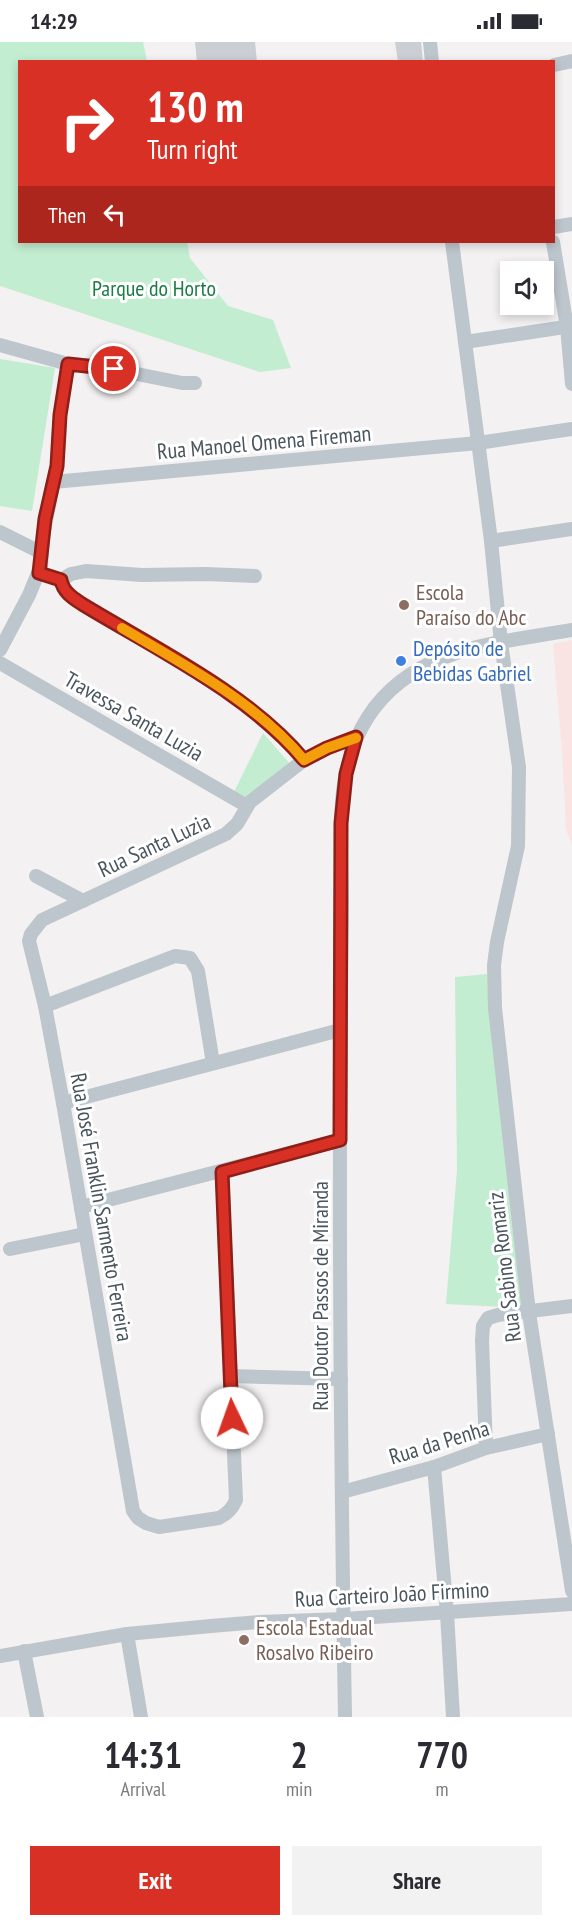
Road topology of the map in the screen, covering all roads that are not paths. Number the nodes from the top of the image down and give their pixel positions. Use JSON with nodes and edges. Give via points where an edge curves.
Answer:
{"nodes":[{"id":1,"x":429,"y":42,"type":"edge"},
{"id":2,"x":432,"y":60,"type":"edge"},
{"id":3,"x":572,"y":61,"type":"edge"},
{"id":4,"x":555,"y":65,"type":"edge"},
{"id":5,"x":572,"y":224,"type":"edge"},
{"id":6,"x":555,"y":227,"type":"edge"},
{"id":7,"x":452,"y":243,"type":"edge"},
{"id":8,"x":553,"y":243,"type":"edge"},
{"id":9,"x":569,"y":326,"type":"edge"},
{"id":10,"x":465,"y":342,"type":"junction"},
{"id":11,"x":0,"y":345,"type":"edge"},
{"id":12,"x":68,"y":364,"type":"junction"},
{"id":13,"x":195,"y":383,"type":"dead end"},
{"id":14,"x":572,"y":384,"type":"edge"},
{"id":15,"x":572,"y":429,"type":"edge"},
{"id":16,"x":478,"y":443,"type":"junction"},
{"id":17,"x":53,"y":483,"type":"junction"},
{"id":18,"x":572,"y":529,"type":"edge"},
{"id":19,"x":0,"y":532,"type":"edge"},
{"id":20,"x":491,"y":541,"type":"junction"},
{"id":21,"x":42,"y":553,"type":"junction"},
{"id":22,"x":39,"y":573,"type":"junction"},
{"id":23,"x":255,"y":576,"type":"dead end"},
{"id":24,"x":61,"y":580,"type":"junction"},
{"id":25,"x":572,"y":630,"type":"edge"},
{"id":26,"x":501,"y":643,"type":"junction"},
{"id":27,"x":0,"y":650,"type":"edge"},
{"id":28,"x":0,"y":663,"type":"edge"},
{"id":29,"x":356,"y":737,"type":"junction"},
{"id":30,"x":304,"y":760,"type":"junction"},
{"id":31,"x":247,"y":806,"type":"junction"},
{"id":32,"x":36,"y":876,"type":"dead end"},
{"id":33,"x":83,"y":901,"type":"junction"},
{"id":34,"x":47,"y":918,"type":"joint"},
{"id":35,"x":45,"y":1006,"type":"junction"},
{"id":36,"x":340,"y":1030,"type":"junction"},
{"id":37,"x":213,"y":1063,"type":"junction"},
{"id":38,"x":63,"y":1102,"type":"junction"},
{"id":39,"x":340,"y":1140,"type":"junction"},
{"id":40,"x":222,"y":1172,"type":"junction"},
{"id":41,"x":81,"y":1208,"type":"junction"},
{"id":42,"x":85,"y":1234,"type":"junction"},
{"id":43,"x":10,"y":1249,"type":"dead end"},
{"id":44,"x":572,"y":1306,"type":"edge"},
{"id":45,"x":529,"y":1313,"type":"junction"},
{"id":46,"x":230,"y":1376,"type":"junction"},
{"id":47,"x":341,"y":1379,"type":"junction"},
{"id":48,"x":548,"y":1434,"type":"junction"},
{"id":49,"x":486,"y":1448,"type":"junction"},
{"id":50,"x":434,"y":1467,"type":"junction"},
{"id":51,"x":342,"y":1492,"type":"junction"},
{"id":52,"x":572,"y":1591,"type":"edge"},
{"id":53,"x":572,"y":1604,"type":"edge"},
{"id":54,"x":447,"y":1613,"type":"junction"},
{"id":55,"x":344,"y":1619,"type":"junction"},
{"id":56,"x":127,"y":1634,"type":"junction"},
{"id":57,"x":24,"y":1651,"type":"junction"},
{"id":58,"x":0,"y":1656,"type":"edge"},
{"id":59,"x":38,"y":1717,"type":"edge"},
{"id":60,"x":141,"y":1717,"type":"edge"},
{"id":61,"x":345,"y":1717,"type":"edge"},
{"id":62,"x":453,"y":1717,"type":"edge"}],
"edges":[{"from":1,"to":2,"type":"street"},
{"from":3,"to":4,"type":"street"},
{"from":5,"to":6,"type":"street"},
{"from":7,"to":10,"type":"street","name":"Rua Sabino Romariz"},
{"from":8,"to":9,"type":"street"},
{"from":9,"to":10,"type":"street"},
{"from":9,"to":14,"type":"street"},
{"from":10,"to":16,"type":"street","name":"Rua Sabino Romariz"},
{"from":11,"to":12,"type":"street"},
{"from":12,"to":13,"type":"street"},
{"from":12,"to":17,"type":"street"},
{"from":15,"to":16,"type":"street","name":"Rua Manoel Omena Fireman"},
{"from":16,"to":17,"type":"street","name":"Rua Manoel Omena Fireman"},
{"from":16,"to":20,"type":"street","name":"Rua Sabino Romariz"},
{"from":17,"to":21,"type":"street"},
{"from":18,"to":20,"type":"street"},
{"from":19,"to":21,"type":"street"},
{"from":20,"to":26,"type":"street","name":"Rua Sabino Romariz"},
{"from":21,"to":22,"type":"street"},
{"from":22,"to":24,"type":"street"},
{"from":22,"to":27,"type":"street"},
{"from":23,"to":24,"type":"street","via":[[86,572]]},
{"from":24,"to":30,"type":"street","via":[[68,594],[82,604],[244,704]]},
{"from":25,"to":26,"type":"street","name":"Rua Doutor Passos de Miranda"},
{"from":26,"to":29,"type":"street","name":"Rua Doutor Passos de Miranda","via":[[438,658],[417,670],[375,706]]},
{"from":26,"to":45,"type":"street","name":"Rua Sabino Romariz","via":[[520,798],[516,860],[494,965],[495,1008]]},
{"from":28,"to":31,"type":"street","name":"Travessa Santa Luzia"},
{"from":29,"to":30,"type":"street","name":"Rua Santa Luzia"},
{"from":29,"to":36,"type":"street","name":"Rua Doutor Passos de Miranda","via":[[346,774],[340,847]]},
{"from":30,"to":31,"type":"street","name":"Rua Santa Luzia"},
{"from":31,"to":33,"type":"street","name":"Rua Santa Luzia","via":[[226,834]]},
{"from":32,"to":33,"type":"street"},
{"from":33,"to":34,"type":"street","name":"Rua Santa Luzia"},
{"from":34,"to":35,"type":"street","name":"Rua José Franklin Sarmento Ferreira","via":[[36,927],[29,941]]},
{"from":35,"to":37,"type":"street","via":[[175,956],[190,958],[198,971]]},
{"from":35,"to":38,"type":"street","name":"Rua José Franklin Sarmento Ferreira"},
{"from":36,"to":37,"type":"street"},
{"from":36,"to":39,"type":"street","name":"Rua Doutor Passos de Miranda"},
{"from":37,"to":38,"type":"street"},
{"from":38,"to":41,"type":"street","name":"Rua José Franklin Sarmento Ferreira"},
{"from":39,"to":40,"type":"street"},
{"from":39,"to":47,"type":"street","name":"Rua Doutor Passos de Miranda"},
{"from":40,"to":41,"type":"street"},
{"from":40,"to":46,"type":"street"},
{"from":41,"to":42,"type":"street","name":"Rua José Franklin Sarmento Ferreira"},
{"from":42,"to":43,"type":"street"},
{"from":42,"to":46,"type":"street","name":"Rua José Franklin Sarmento Ferreira","via":[[133,1512],[146,1522],[159,1527],[219,1518],[233,1507],[236,1500]]},
{"from":44,"to":45,"type":"street"},
{"from":45,"to":48,"type":"street","name":"Rua Sabino Romariz"},
{"from":45,"to":49,"type":"street","via":[[498,1315],[488,1318],[483,1326]]},
{"from":46,"to":47,"type":"street"},
{"from":47,"to":51,"type":"street","name":"Rua Doutor Passos de Miranda"},
{"from":48,"to":49,"type":"street","name":"Rua da Penha"},
{"from":48,"to":52,"type":"street","name":"Rua Sabino Romariz"},
{"from":49,"to":50,"type":"street","name":"Rua da Penha"},
{"from":50,"to":51,"type":"street","name":"Rua da Penha"},
{"from":50,"to":54,"type":"street"},
{"from":51,"to":55,"type":"street","name":"Rua Doutor Passos de Miranda"},
{"from":53,"to":54,"type":"street","name":"Rua Carteiro João Firmino"},
{"from":54,"to":55,"type":"street","name":"Rua Carteiro João Firmino"},
{"from":54,"to":62,"type":"street"},
{"from":55,"to":56,"type":"street","name":"Rua Carteiro João Firmino"},
{"from":55,"to":61,"type":"street","name":"Rua Doutor Passos de Miranda"},
{"from":56,"to":57,"type":"street","name":"Rua Carteiro João Firmino"},
{"from":56,"to":60,"type":"street"},
{"from":57,"to":58,"type":"street","name":"Rua Carteiro João Firmino"},
{"from":57,"to":59,"type":"street"}]}
